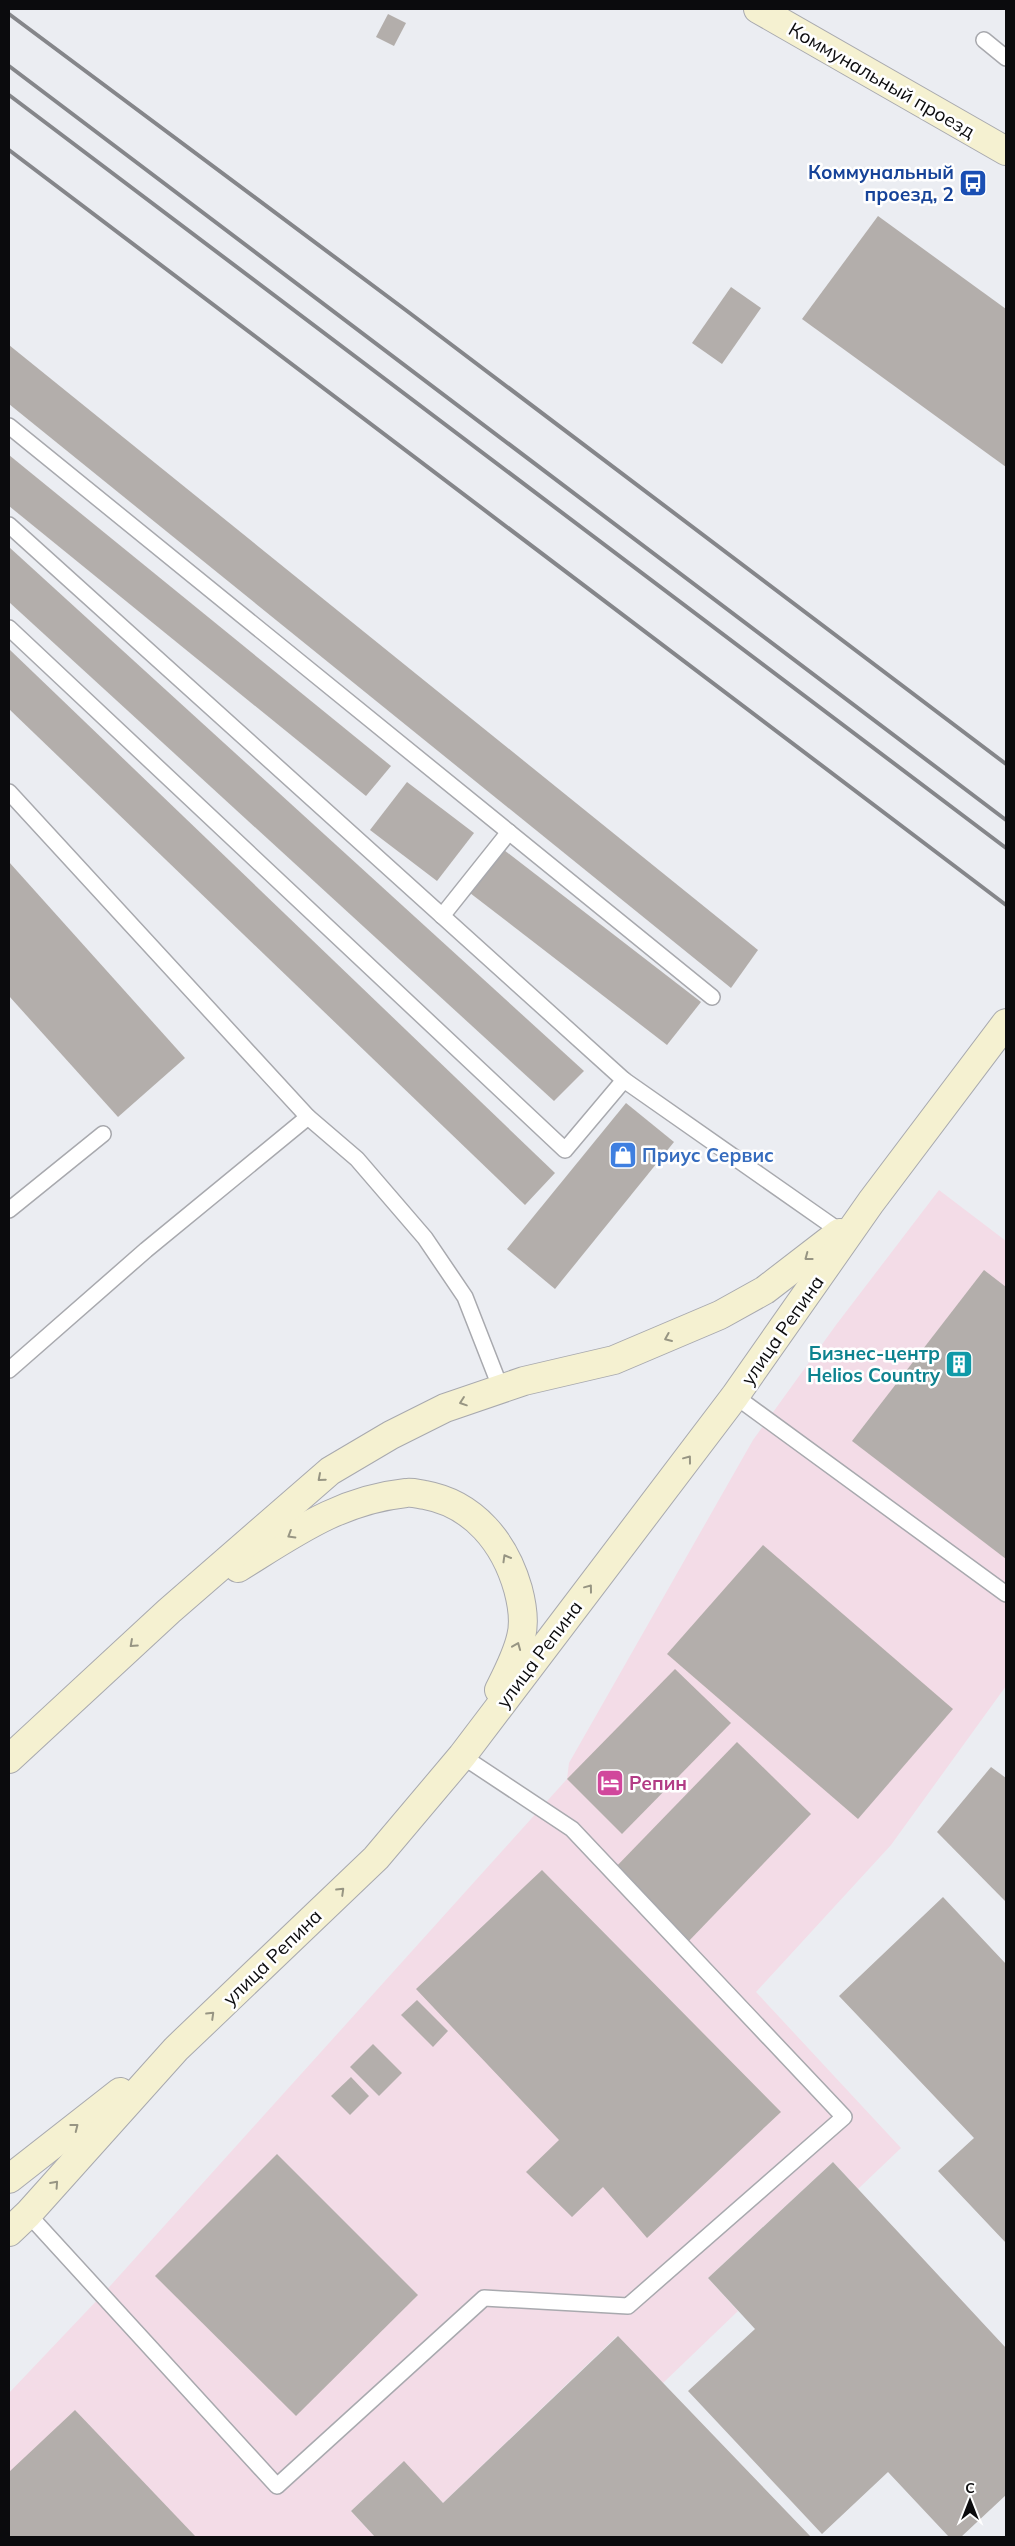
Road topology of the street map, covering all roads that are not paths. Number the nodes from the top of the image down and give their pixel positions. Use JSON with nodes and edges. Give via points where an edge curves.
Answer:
{"nodes":[{"id":1,"x":758,"y":9,"type":"edge"},
{"id":2,"x":984,"y":40,"type":"dead end"},
{"id":3,"x":1006,"y":58,"type":"edge"},
{"id":4,"x":1006,"y":151,"type":"edge"},
{"id":5,"x":9,"y":426,"type":"edge"},
{"id":6,"x":9,"y":525,"type":"edge"},
{"id":7,"x":9,"y":628,"type":"edge"},
{"id":8,"x":9,"y":792,"type":"edge"},
{"id":9,"x":509,"y":832,"type":"junction"},
{"id":10,"x":442,"y":916,"type":"junction"},
{"id":11,"x":712,"y":997,"type":"dead end"},
{"id":12,"x":1006,"y":1023,"type":"edge"},
{"id":13,"x":624,"y":1080,"type":"junction"},
{"id":14,"x":308,"y":1117,"type":"junction"},
{"id":15,"x":103,"y":1134,"type":"dead end"},
{"id":16,"x":871,"y":1202,"type":"junction"},
{"id":17,"x":9,"y":1210,"type":"edge"},
{"id":18,"x":840,"y":1232,"type":"junction"},
{"id":19,"x":9,"y":1370,"type":"edge"},
{"id":20,"x":501,"y":1389,"type":"junction"},
{"id":21,"x":735,"y":1396,"type":"junction"},
{"id":22,"x":1006,"y":1594,"type":"edge"},
{"id":23,"x":169,"y":1611,"type":"junction"},
{"id":24,"x":469,"y":1747,"type":"junction"},
{"id":25,"x":10,"y":1757,"type":"edge"},
{"id":26,"x":176,"y":2049,"type":"junction"},
{"id":27,"x":9,"y":2179,"type":"edge"},
{"id":28,"x":18,"y":2223,"type":"edge"}],
"edges":[{"from":1,"to":4,"type":"street","name":"Коммунальный проезд"},
{"from":2,"to":3,"type":"lane"},
{"from":5,"to":9,"type":"lane"},
{"from":6,"to":10,"type":"lane"},
{"from":7,"to":13,"type":"lane","via":[[565,1150]]},
{"from":8,"to":14,"type":"lane"},
{"from":9,"to":10,"type":"lane"},
{"from":9,"to":11,"type":"lane"},
{"from":10,"to":13,"type":"lane"},
{"from":12,"to":16,"type":"street","name":"улица Репина"},
{"from":13,"to":18,"type":"lane"},
{"from":14,"to":19,"type":"lane","via":[[146,1250]]},
{"from":14,"to":20,"type":"lane","via":[[357,1158],[425,1238],[465,1297]]},
{"from":15,"to":17,"type":"lane"},
{"from":16,"to":18,"type":"street"},
{"from":16,"to":21,"type":"street","name":"улица Репина"},
{"from":18,"to":20,"type":"street","one_way":true,"via":[[765,1290],[720,1316],[614,1360]]},
{"from":20,"to":23,"type":"street","one_way":true,"via":[[445,1408],[330,1470]]},
{"from":21,"to":22,"type":"lane"},
{"from":24,"to":21,"type":"street","name":"улица Репина","one_way":true},
{"from":24,"to":23,"type":"street","one_way":true,"via":[[505,1677],[521,1637],[522,1604],[512,1567],[493,1535],[465,1510],[440,1498],[408,1492],[373,1498],[329,1513]]},
{"from":23,"to":25,"type":"street","one_way":true},
{"from":26,"to":24,"type":"street","name":"улица Репина","one_way":true,"via":[[376,1858]]},
{"from":24,"to":28,"type":"lane","via":[[572,1829],[844,2117],[628,2306],[484,2298],[277,2486]]},
{"from":27,"to":26,"type":"street","one_way":true},
{"from":28,"to":26,"type":"street","name":"улица Репина","one_way":true}]}
